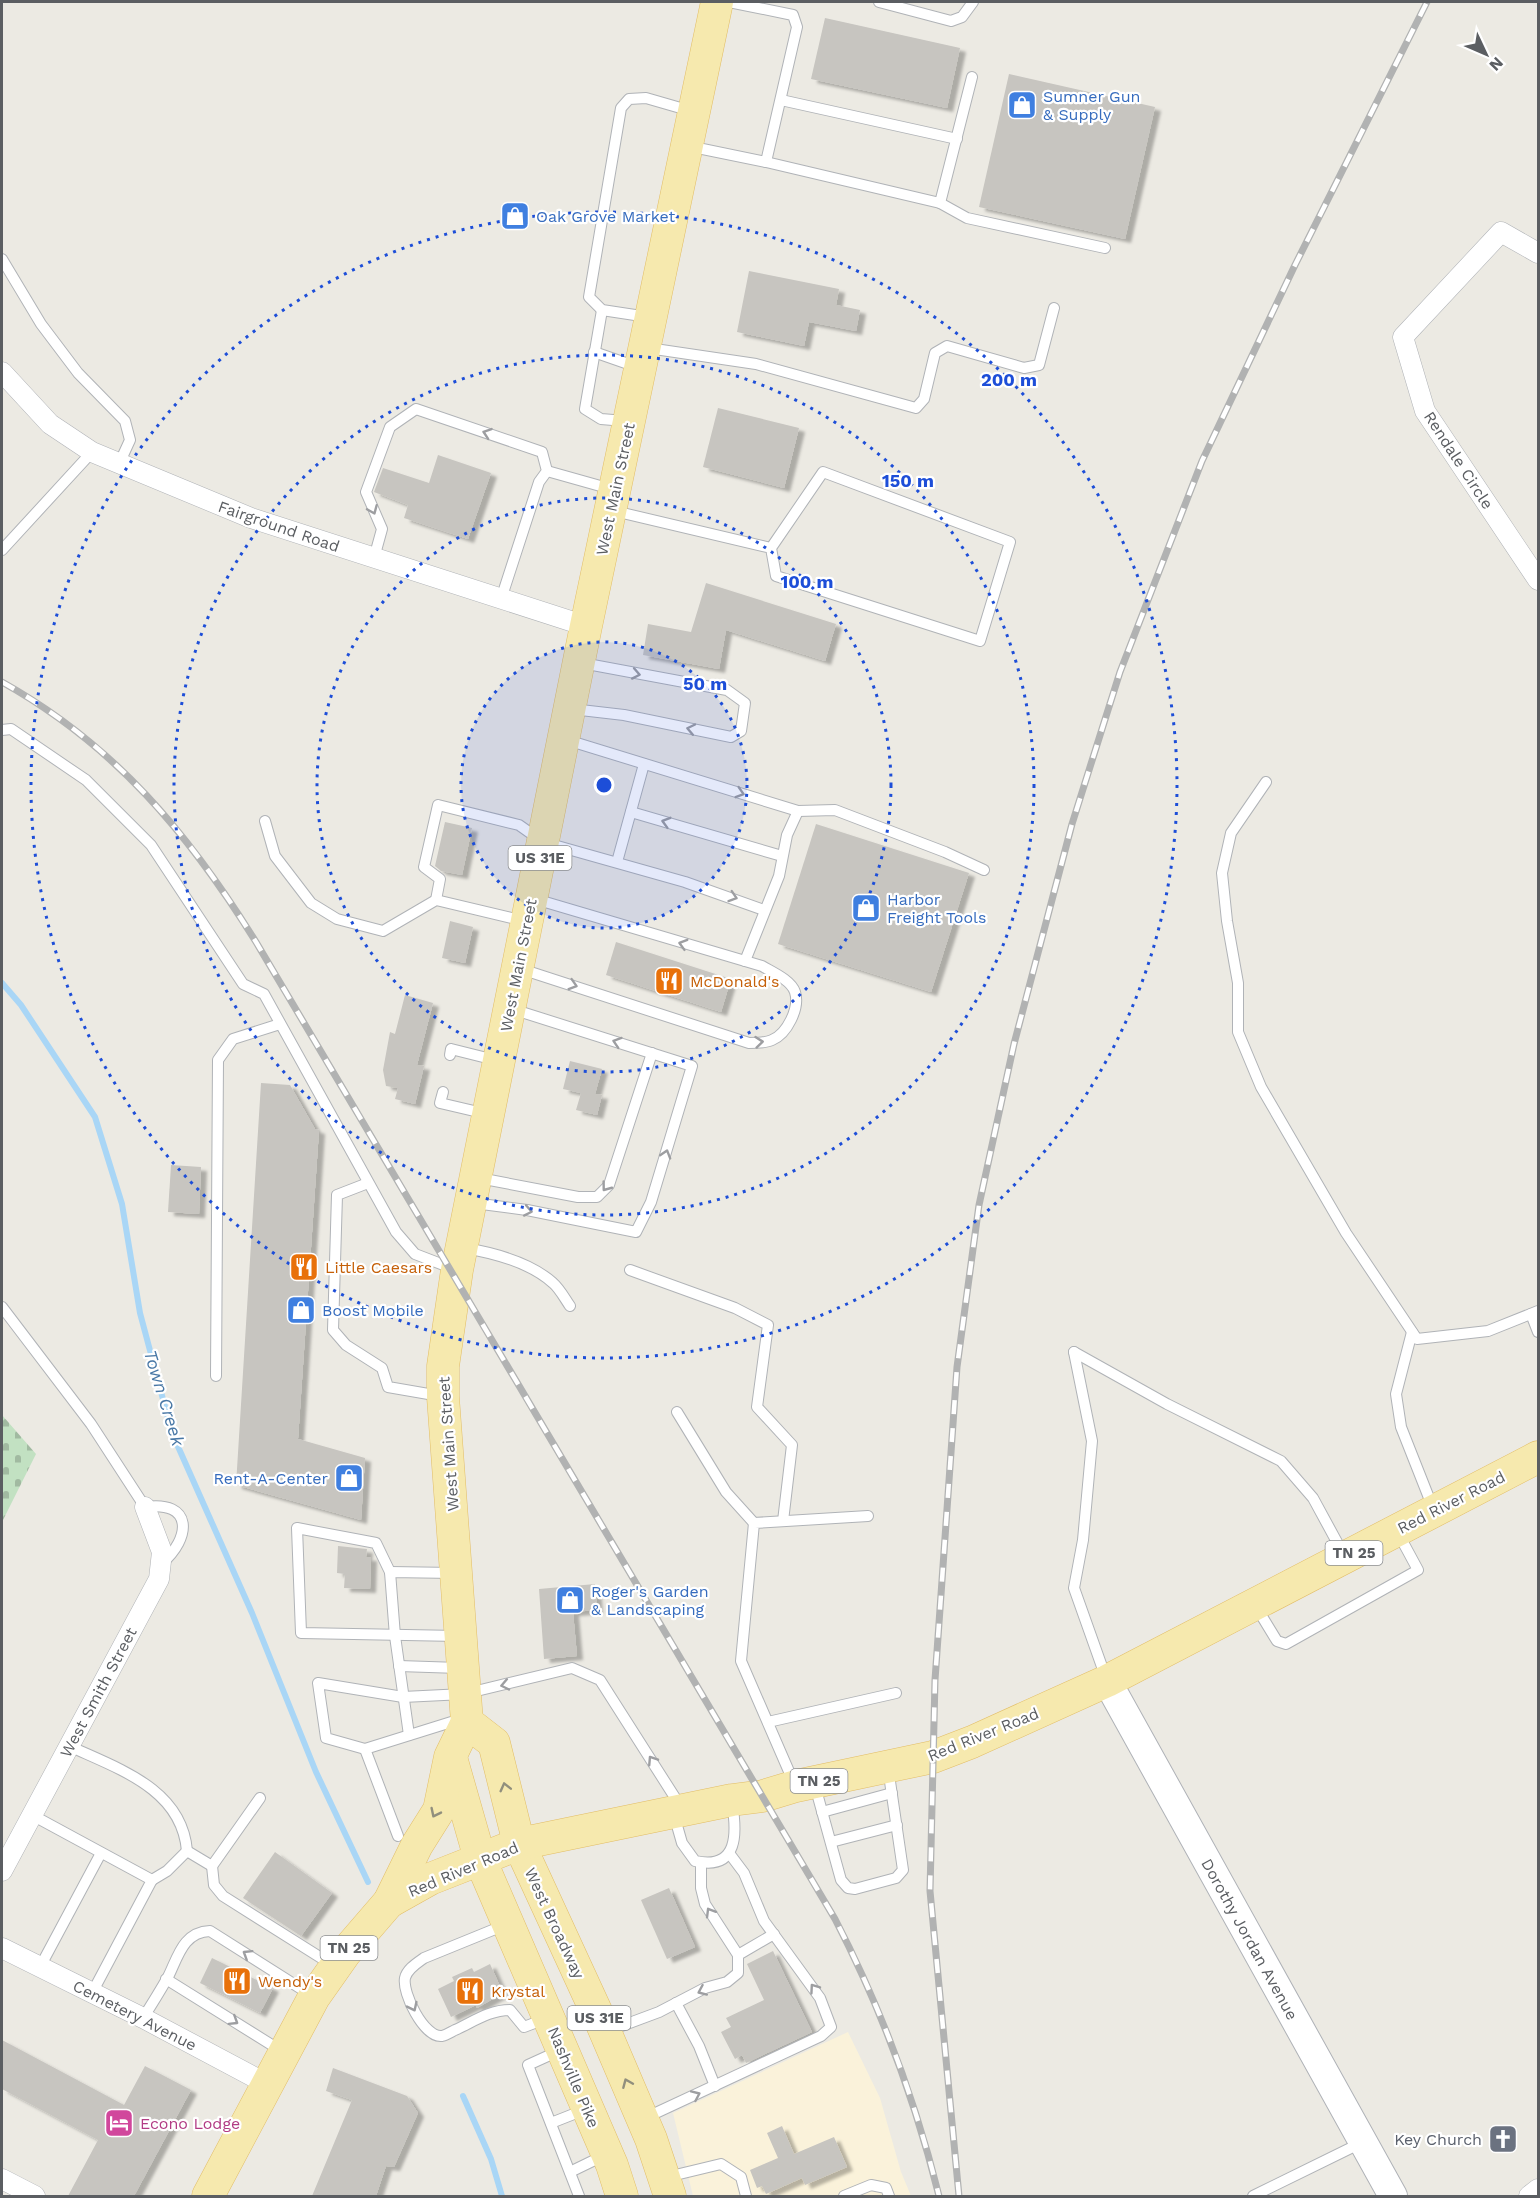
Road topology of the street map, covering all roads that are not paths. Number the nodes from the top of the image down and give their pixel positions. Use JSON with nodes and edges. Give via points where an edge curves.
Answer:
{"nodes":[{"id":1,"x":717,"y":2,"type":"edge"},
{"id":2,"x":729,"y":2,"type":"edge"},
{"id":3,"x":879,"y":2,"type":"edge"},
{"id":4,"x":973,"y":2,"type":"edge"},
{"id":5,"x":972,"y":77,"type":"dead end"},
{"id":6,"x":781,"y":100,"type":"junction"},
{"id":7,"x":694,"y":112,"type":"junction"},
{"id":8,"x":957,"y":139,"type":"junction"},
{"id":9,"x":687,"y":146,"type":"junction"},
{"id":10,"x":766,"y":162,"type":"junction"},
{"id":11,"x":940,"y":203,"type":"junction"},
{"id":12,"x":1106,"y":248,"type":"dead end"},
{"id":13,"x":1539,"y":254,"type":"edge"},
{"id":14,"x":2,"y":259,"type":"edge"},
{"id":15,"x":1054,"y":308,"type":"dead end"},
{"id":16,"x":602,"y":310,"type":"junction"},
{"id":17,"x":645,"y":344,"type":"junction"},
{"id":18,"x":594,"y":352,"type":"junction"},
{"id":19,"x":2,"y":372,"type":"edge"},
{"id":20,"x":629,"y":422,"type":"junction"},
{"id":21,"x":92,"y":452,"type":"junction"},
{"id":22,"x":119,"y":464,"type":"junction"},
{"id":23,"x":548,"y":471,"type":"junction"},
{"id":24,"x":613,"y":500,"type":"junction"},
{"id":25,"x":771,"y":548,"type":"junction"},
{"id":26,"x":2,"y":550,"type":"edge"},
{"id":27,"x":374,"y":558,"type":"junction"},
{"id":28,"x":1539,"y":580,"type":"edge"},
{"id":29,"x":501,"y":599,"type":"junction"},
{"id":30,"x":586,"y":626,"type":"junction"},
{"id":31,"x":579,"y":663,"type":"junction"},
{"id":32,"x":570,"y":709,"type":"junction"},
{"id":33,"x":2,"y":730,"type":"edge"},
{"id":34,"x":563,"y":739,"type":"junction"},
{"id":35,"x":644,"y":764,"type":"junction"},
{"id":36,"x":1266,"y":782,"type":"dead end"},
{"id":37,"x":798,"y":811,"type":"junction"},
{"id":38,"x":631,"y":812,"type":"junction"},
{"id":39,"x":265,"y":821,"type":"dead end"},
{"id":40,"x":543,"y":842,"type":"junction"},
{"id":41,"x":783,"y":856,"type":"junction"},
{"id":42,"x":617,"y":862,"type":"junction"},
{"id":43,"x":984,"y":870,"type":"dead end"},
{"id":44,"x":436,"y":900,"type":"junction"},
{"id":45,"x":529,"y":910,"type":"junction"},
{"id":46,"x":764,"y":910,"type":"junction"},
{"id":47,"x":745,"y":961,"type":"junction"},
{"id":48,"x":517,"y":968,"type":"junction"},
{"id":49,"x":509,"y":1008,"type":"junction"},
{"id":50,"x":280,"y":1024,"type":"junction"},
{"id":51,"x":652,"y":1053,"type":"junction"},
{"id":52,"x":450,"y":1055,"type":"dead end"},
{"id":53,"x":499,"y":1060,"type":"junction"},
{"id":54,"x":443,"y":1092,"type":"dead end"},
{"id":55,"x":488,"y":1114,"type":"junction"},
{"id":56,"x":368,"y":1183,"type":"junction"},
{"id":57,"x":473,"y":1190,"type":"junction"},
{"id":58,"x":459,"y":1259,"type":"junction"},
{"id":59,"x":630,"y":1270,"type":"dead end"},
{"id":60,"x":570,"y":1306,"type":"dead end"},
{"id":61,"x":2,"y":1307,"type":"edge"},
{"id":62,"x":1535,"y":1312,"type":"edge"},
{"id":63,"x":1412,"y":1332,"type":"junction"},
{"id":64,"x":1539,"y":1332,"type":"edge"},
{"id":65,"x":216,"y":1376,"type":"dead end"},
{"id":66,"x":443,"y":1397,"type":"junction"},
{"id":67,"x":677,"y":1412,"type":"dead end"},
{"id":68,"x":1539,"y":1457,"type":"edge"},
{"id":69,"x":145,"y":1507,"type":"junction"},
{"id":70,"x":1434,"y":1511,"type":"junction"},
{"id":71,"x":868,"y":1516,"type":"dead end"},
{"id":72,"x":783,"y":1521,"type":"junction"},
{"id":73,"x":753,"y":1523,"type":"junction"},
{"id":74,"x":1396,"y":1530,"type":"junction"},
{"id":75,"x":1346,"y":1557,"type":"junction"},
{"id":76,"x":161,"y":1564,"type":"junction"},
{"id":77,"x":390,"y":1572,"type":"junction"},
{"id":78,"x":457,"y":1573,"type":"junction"},
{"id":79,"x":1255,"y":1604,"type":"junction"},
{"id":80,"x":395,"y":1636,"type":"junction"},
{"id":81,"x":461,"y":1636,"type":"junction"},
{"id":82,"x":399,"y":1666,"type":"junction"},
{"id":83,"x":1107,"y":1681,"type":"junction"},
{"id":84,"x":896,"y":1693,"type":"dead end"},
{"id":85,"x":403,"y":1697,"type":"junction"},
{"id":86,"x":465,"y":1700,"type":"junction"},
{"id":87,"x":768,"y":1722,"type":"junction"},
{"id":88,"x":409,"y":1735,"type":"junction"},
{"id":89,"x":69,"y":1746,"type":"junction"},
{"id":90,"x":365,"y":1749,"type":"junction"},
{"id":91,"x":450,"y":1757,"type":"junction"},
{"id":92,"x":890,"y":1780,"type":"junction"},
{"id":93,"x":805,"y":1784,"type":"junction"},
{"id":94,"x":260,"y":1798,"type":"dead end"},
{"id":95,"x":732,"y":1800,"type":"junction"},
{"id":96,"x":677,"y":1811,"type":"junction"},
{"id":97,"x":822,"y":1812,"type":"junction"},
{"id":98,"x":32,"y":1815,"type":"junction"},
{"id":99,"x":897,"y":1825,"type":"junction"},
{"id":100,"x":398,"y":1836,"type":"dead end"},
{"id":101,"x":831,"y":1842,"type":"junction"},
{"id":102,"x":519,"y":1844,"type":"junction"},
{"id":103,"x":187,"y":1851,"type":"junction"},
{"id":104,"x":101,"y":1852,"type":"junction"},
{"id":105,"x":729,"y":1852,"type":"junction"},
{"id":106,"x":480,"y":1859,"type":"junction"},
{"id":107,"x":701,"y":1863,"type":"junction"},
{"id":108,"x":212,"y":1866,"type":"junction"},
{"id":109,"x":2,"y":1871,"type":"edge"},
{"id":110,"x":152,"y":1880,"type":"junction"},
{"id":111,"x":389,"y":1902,"type":"junction"},
{"id":112,"x":508,"y":1924,"type":"junction"},
{"id":113,"x":774,"y":1934,"type":"junction"},
{"id":114,"x":2,"y":1948,"type":"edge"},
{"id":115,"x":738,"y":1956,"type":"junction"},
{"id":116,"x":40,"y":1967,"type":"junction"},
{"id":117,"x":334,"y":1967,"type":"junction"},
{"id":118,"x":166,"y":1979,"type":"junction"},
{"id":119,"x":92,"y":1993,"type":"junction"},
{"id":120,"x":314,"y":1997,"type":"junction"},
{"id":121,"x":676,"y":2003,"type":"junction"},
{"id":122,"x":549,"y":2017,"type":"junction"},
{"id":123,"x":143,"y":2018,"type":"junction"},
{"id":124,"x":605,"y":2033,"type":"junction"},
{"id":125,"x":563,"y":2049,"type":"junction"},
{"id":126,"x":283,"y":2052,"type":"junction"},
{"id":127,"x":267,"y":2084,"type":"junction"},
{"id":128,"x":715,"y":2086,"type":"junction"},
{"id":129,"x":587,"y":2109,"type":"junction"},
{"id":130,"x":642,"y":2119,"type":"junction"},
{"id":131,"x":551,"y":2123,"type":"junction"},
{"id":132,"x":1364,"y":2142,"type":"junction"},
{"id":133,"x":608,"y":2154,"type":"junction"},
{"id":134,"x":570,"y":2172,"type":"junction"},
{"id":135,"x":2,"y":2179,"type":"edge"},
{"id":136,"x":667,"y":2187,"type":"edge"},
{"id":137,"x":1539,"y":2188,"type":"edge"},
{"id":138,"x":214,"y":2192,"type":"edge"},
{"id":139,"x":35,"y":2196,"type":"edge"},
{"id":140,"x":579,"y":2196,"type":"edge"},
{"id":141,"x":622,"y":2196,"type":"edge"},
{"id":142,"x":746,"y":2196,"type":"edge"},
{"id":143,"x":844,"y":2196,"type":"edge"},
{"id":144,"x":889,"y":2196,"type":"edge"},
{"id":145,"x":1253,"y":2196,"type":"edge"},
{"id":146,"x":1393,"y":2196,"type":"edge"},
{"id":147,"x":1529,"y":2196,"type":"edge"}],
"edges":[{"from":1,"to":7,"type":"main road","name":"West Main Street","number":"US 31E"},
{"from":2,"to":6,"type":"lane","via":[[793,15],[797,27]]},
{"from":3,"to":4,"type":"lane","via":[[951,21],[962,17]]},
{"from":5,"to":8,"type":"lane"},
{"from":6,"to":8,"type":"lane"},
{"from":6,"to":10,"type":"lane"},
{"from":7,"to":9,"type":"main road","name":"West Main Street","number":"US 31E"},
{"from":7,"to":16,"type":"lane","via":[[646,98],[629,99],[621,108],[589,297]]},
{"from":8,"to":11,"type":"lane"},
{"from":9,"to":10,"type":"lane"},
{"from":9,"to":17,"type":"main road","name":"West Main Street","number":"US 31E"},
{"from":10,"to":11,"type":"lane"},
{"from":11,"to":12,"type":"lane","via":[[967,218]]},
{"from":13,"to":28,"type":"street","name":"Rendale Circle","via":[[1501,232],[1403,337],[1425,411]]},
{"from":14,"to":22,"type":"lane","via":[[41,324],[78,373],[125,421],[130,440]]},
{"from":15,"to":17,"type":"lane","via":[[1039,364],[1024,368],[946,346],[935,353],[924,399],[916,408],[756,364]]},
{"from":16,"to":17,"type":"lane"},
{"from":16,"to":18,"type":"lane"},
{"from":17,"to":18,"type":"lane"},
{"from":17,"to":20,"type":"main road","name":"West Main Street","number":"US 31E"},
{"from":18,"to":20,"type":"lane","via":[[585,409],[601,418]]},
{"from":19,"to":21,"type":"street","name":"Fairground Road","via":[[50,424]]},
{"from":20,"to":24,"type":"main road","name":"West Main Street","number":"US 31E"},
{"from":21,"to":22,"type":"street","name":"Fairground Road"},
{"from":21,"to":26,"type":"lane"},
{"from":22,"to":27,"type":"street","name":"Fairground Road","via":[[250,518]]},
{"from":23,"to":24,"type":"lane"},
{"from":23,"to":27,"type":"lane","one_way":true,"via":[[542,452],[417,409],[390,427],[366,492],[382,529]]},
{"from":23,"to":29,"type":"lane","via":[[539,482]]},
{"from":24,"to":25,"type":"lane"},
{"from":24,"to":30,"type":"main road","name":"West Main Street","number":"US 31E"},
{"from":25,"to":25,"type":"lane","via":[[823,472],[1010,542],[980,641],[776,576]]},
{"from":27,"to":29,"type":"street","name":"Fairground Road"},
{"from":29,"to":30,"type":"street","name":"Fairground Road"},
{"from":30,"to":31,"type":"main road","name":"West Main Street","number":"US 31E"},
{"from":31,"to":32,"type":"main road","name":"West Main Street","number":"US 31E"},
{"from":31,"to":32,"type":"lane","one_way":true,"via":[[727,690],[745,703],[741,730],[731,737]]},
{"from":32,"to":34,"type":"main road","name":"West Main Street","number":"US 31E"},
{"from":33,"to":50,"type":"lane","via":[[11,729],[86,780],[151,845],[243,984],[264,994]]},
{"from":34,"to":35,"type":"lane"},
{"from":34,"to":40,"type":"main road","name":"West Main Street","number":"US 31E"},
{"from":35,"to":37,"type":"lane","one_way":true},
{"from":35,"to":38,"type":"lane"},
{"from":36,"to":63,"type":"lane","via":[[1231,833],[1222,873],[1238,983],[1238,1032],[1261,1087],[1346,1233]]},
{"from":37,"to":41,"type":"lane"},
{"from":37,"to":43,"type":"lane","via":[[834,810]]},
{"from":41,"to":38,"type":"lane","one_way":true},
{"from":38,"to":42,"type":"lane"},
{"from":39,"to":44,"type":"lane","via":[[275,856],[311,903],[337,919],[383,931]]},
{"from":40,"to":42,"type":"lane"},
{"from":40,"to":44,"type":"lane","via":[[519,825],[438,805],[424,867],[440,879]]},
{"from":40,"to":45,"type":"main road","name":"West Main Street","number":"US 31E"},
{"from":41,"to":46,"type":"lane"},
{"from":42,"to":46,"type":"lane","one_way":true},
{"from":44,"to":45,"type":"lane"},
{"from":47,"to":45,"type":"lane","one_way":true},
{"from":45,"to":48,"type":"main road","name":"West Main Street","number":"US 31E"},
{"from":46,"to":47,"type":"lane"},
{"from":48,"to":47,"type":"lane","one_way":true,"via":[[749,1043],[772,1041],[787,1028],[795,992],[787,981]]},
{"from":48,"to":49,"type":"main road","name":"West Main Street","number":"US 31E"},
{"from":51,"to":49,"type":"lane","one_way":true},
{"from":49,"to":53,"type":"main road","name":"West Main Street","number":"US 31E"},
{"from":50,"to":56,"type":"lane"},
{"from":50,"to":65,"type":"lane","via":[[233,1039],[218,1060]]},
{"from":51,"to":57,"type":"lane","one_way":true,"via":[[613,1176],[597,1197]]},
{"from":57,"to":51,"type":"lane","one_way":true,"via":[[527,1210],[636,1232],[651,1202],[692,1066]]},
{"from":52,"to":53,"type":"lane","via":[[452,1049]]},
{"from":53,"to":55,"type":"main road","name":"West Main Street","number":"US 31E"},
{"from":54,"to":55,"type":"lane","via":[[440,1103]]},
{"from":55,"to":57,"type":"main road","name":"West Main Street","number":"US 31E"},
{"from":56,"to":58,"type":"lane","via":[[396,1232],[415,1254]]},
{"from":56,"to":66,"type":"lane","via":[[337,1195],[333,1330],[346,1345],[382,1368],[388,1387]]},
{"from":57,"to":58,"type":"main road","name":"West Main Street","number":"US 31E"},
{"from":58,"to":60,"type":"lane","via":[[494,1253],[554,1283]]},
{"from":58,"to":66,"type":"main road","name":"West Main Street","number":"US 31E","via":[[443,1366]]},
{"from":59,"to":72,"type":"lane","via":[[768,1324],[757,1407],[792,1445]]},
{"from":61,"to":69,"type":"lane","via":[[91,1424]]},
{"from":62,"to":63,"type":"lane","via":[[1488,1331],[1417,1339]]},
{"from":62,"to":64,"type":"lane"},
{"from":63,"to":70,"type":"lane","via":[[1396,1394],[1401,1427]]},
{"from":66,"to":78,"type":"main road","name":"West Main Street","number":"US 31E"},
{"from":67,"to":73,"type":"lane","via":[[726,1492]]},
{"from":68,"to":70,"type":"main road","name":"Red River Road","number":"TN 25"},
{"from":69,"to":76,"type":"street","name":"West Smith Street","via":[[162,1552]]},
{"from":69,"to":76,"type":"lane","via":[[158,1505],[169,1509],[182,1521],[184,1536],[175,1552]]},
{"from":70,"to":74,"type":"main road","name":"Red River Road","number":"TN 25"},
{"from":71,"to":72,"type":"lane"},
{"from":72,"to":73,"type":"lane"},
{"from":73,"to":87,"type":"lane","via":[[741,1661]]},
{"from":74,"to":75,"type":"main road","name":"Red River Road","number":"TN 25"},
{"from":74,"to":79,"type":"lane","via":[[1418,1570],[1286,1644],[1277,1641]]},
{"from":75,"to":79,"type":"main road","name":"Red River Road","number":"TN 25"},
{"from":75,"to":83,"type":"lane","via":[[1313,1498],[1281,1461],[1074,1352],[1092,1441],[1083,1540],[1074,1587]]},
{"from":76,"to":89,"type":"street","name":"West Smith Street","via":[[159,1579]]},
{"from":77,"to":78,"type":"lane"},
{"from":77,"to":80,"type":"lane"},
{"from":77,"to":80,"type":"lane","via":[[376,1543],[297,1528],[301,1632]]},
{"from":78,"to":81,"type":"main road","name":"West Main Street","number":"US 31E"},
{"from":79,"to":83,"type":"main road","name":"Red River Road","number":"TN 25"},
{"from":80,"to":81,"type":"lane"},
{"from":80,"to":82,"type":"lane"},
{"from":81,"to":86,"type":"main road","name":"West Main Street","number":"US 31E"},
{"from":82,"to":85,"type":"lane"},
{"from":82,"to":86,"type":"lane"},
{"from":83,"to":92,"type":"main road","name":"Red River Road","number":"TN 25","via":[[933,1757]]},
{"from":83,"to":132,"type":"street","name":"Dorothy Jordan Avenue"},
{"from":84,"to":87,"type":"lane"},
{"from":85,"to":86,"type":"lane"},
{"from":85,"to":88,"type":"lane"},
{"from":85,"to":90,"type":"lane","via":[[318,1683],[326,1737]]},
{"from":86,"to":88,"type":"lane"},
{"from":86,"to":91,"type":"main road","name":"West Main Street","number":"US 31E"},
{"from":96,"to":86,"type":"lane","one_way":true,"via":[[600,1680],[572,1668]]},
{"from":102,"to":86,"type":"main road","name":"West Broadway","number":"US 31E","one_way":true,"via":[[494,1743]]},
{"from":87,"to":93,"type":"lane"},
{"from":88,"to":90,"type":"lane"},
{"from":89,"to":98,"type":"street","name":"West Smith Street"},
{"from":89,"to":103,"type":"lane","via":[[165,1798],[186,1832]]},
{"from":90,"to":100,"type":"lane"},
{"from":91,"to":106,"type":"main road","number":"US 31E"},
{"from":91,"to":111,"type":"main road","name":"West Main Street","one_way":true,"via":[[438,1810]]},
{"from":92,"to":93,"type":"main road","name":"Red River Road","number":"TN 25"},
{"from":92,"to":97,"type":"lane"},
{"from":92,"to":99,"type":"lane"},
{"from":93,"to":95,"type":"main road","name":"Red River Road","number":"TN 25"},
{"from":93,"to":97,"type":"lane"},
{"from":94,"to":108,"type":"lane"},
{"from":95,"to":96,"type":"main road","name":"Red River Road","number":"TN 25"},
{"from":95,"to":105,"type":"lane","via":[[737,1830]]},
{"from":96,"to":102,"type":"main road","name":"Red River Road","number":"TN 25"},
{"from":96,"to":107,"type":"lane","via":[[682,1843]]},
{"from":97,"to":101,"type":"lane"},
{"from":98,"to":104,"type":"lane"},
{"from":98,"to":109,"type":"street","name":"West Smith Street"},
{"from":99,"to":101,"type":"lane"},
{"from":99,"to":101,"type":"lane","via":[[901,1874],[855,1889],[841,1880]]},
{"from":102,"to":106,"type":"main road","name":"Red River Road","number":"TN 25"},
{"from":102,"to":124,"type":"main road","name":"West Broadway","number":"US 31E"},
{"from":103,"to":108,"type":"lane"},
{"from":103,"to":110,"type":"lane"},
{"from":104,"to":110,"type":"lane"},
{"from":104,"to":116,"type":"lane"},
{"from":105,"to":107,"type":"lane","via":[[724,1858]]},
{"from":105,"to":113,"type":"lane","via":[[744,1873],[764,1921]]},
{"from":106,"to":111,"type":"main road","name":"Red River Road","number":"TN 25"},
{"from":106,"to":112,"type":"main road","name":"Nashville Pike","number":"US 31E"},
{"from":115,"to":107,"type":"lane","one_way":true,"via":[[705,1904]]},
{"from":108,"to":117,"type":"lane","via":[[214,1885],[223,1896]]},
{"from":110,"to":119,"type":"lane"},
{"from":111,"to":117,"type":"main road","number":"TN 25"},
{"from":112,"to":122,"type":"main road","name":"Nashville Pike","number":"US 31E"},
{"from":112,"to":122,"type":"lane","one_way":true,"via":[[424,1958],[405,1977],[406,1992],[422,2025],[431,2034],[442,2036],[496,2010],[510,2010],[524,2027]]},
{"from":113,"to":115,"type":"lane"},
{"from":128,"to":113,"type":"lane","one_way":true,"via":[[821,2036],[831,2027],[820,1998]]},
{"from":114,"to":116,"type":"street","name":"Cemetery Avenue"},
{"from":115,"to":121,"type":"lane","one_way":true,"via":[[738,1974]]},
{"from":116,"to":119,"type":"street","name":"Cemetery Avenue"},
{"from":117,"to":120,"type":"main road","number":"TN 25"},
{"from":120,"to":118,"type":"lane","one_way":true,"via":[[210,1931],[200,1931],[189,1938]]},
{"from":118,"to":123,"type":"lane"},
{"from":118,"to":126,"type":"lane","one_way":true},
{"from":119,"to":123,"type":"street","name":"Cemetery Avenue"},
{"from":120,"to":126,"type":"main road","number":"TN 25"},
{"from":121,"to":124,"type":"lane"},
{"from":121,"to":128,"type":"lane"},
{"from":122,"to":125,"type":"main road","name":"Nashville Pike","number":"US 31E"},
{"from":123,"to":127,"type":"street","name":"Cemetery Avenue"},
{"from":130,"to":124,"type":"main road","name":"West Broadway","number":"US 31E","one_way":true},
{"from":125,"to":129,"type":"main road","name":"Nashville Pike","number":"US 31E"},
{"from":125,"to":131,"type":"lane","via":[[528,2065]]},
{"from":126,"to":127,"type":"main road","number":"TN 25"},
{"from":127,"to":138,"type":"main road","number":"TN 25"},
{"from":130,"to":128,"type":"lane","one_way":true},
{"from":129,"to":131,"type":"lane"},
{"from":129,"to":133,"type":"main road","name":"Nashville Pike","number":"US 31E"},
{"from":130,"to":136,"type":"main road","name":"West Broadway","number":"US 31E"},
{"from":131,"to":134,"type":"lane"},
{"from":132,"to":145,"type":"lane"},
{"from":132,"to":146,"type":"street","name":"Dorothy Jordan Avenue"},
{"from":133,"to":134,"type":"lane"},
{"from":133,"to":141,"type":"main road","name":"Nashville Pike","number":"US 31E"},
{"from":134,"to":140,"type":"lane"},
{"from":135,"to":139,"type":"street"},
{"from":136,"to":142,"type":"lane","via":[[721,2164],[741,2177]]},
{"from":137,"to":147,"type":"street"},
{"from":143,"to":144,"type":"lane","via":[[871,2185],[886,2188]]}]}
